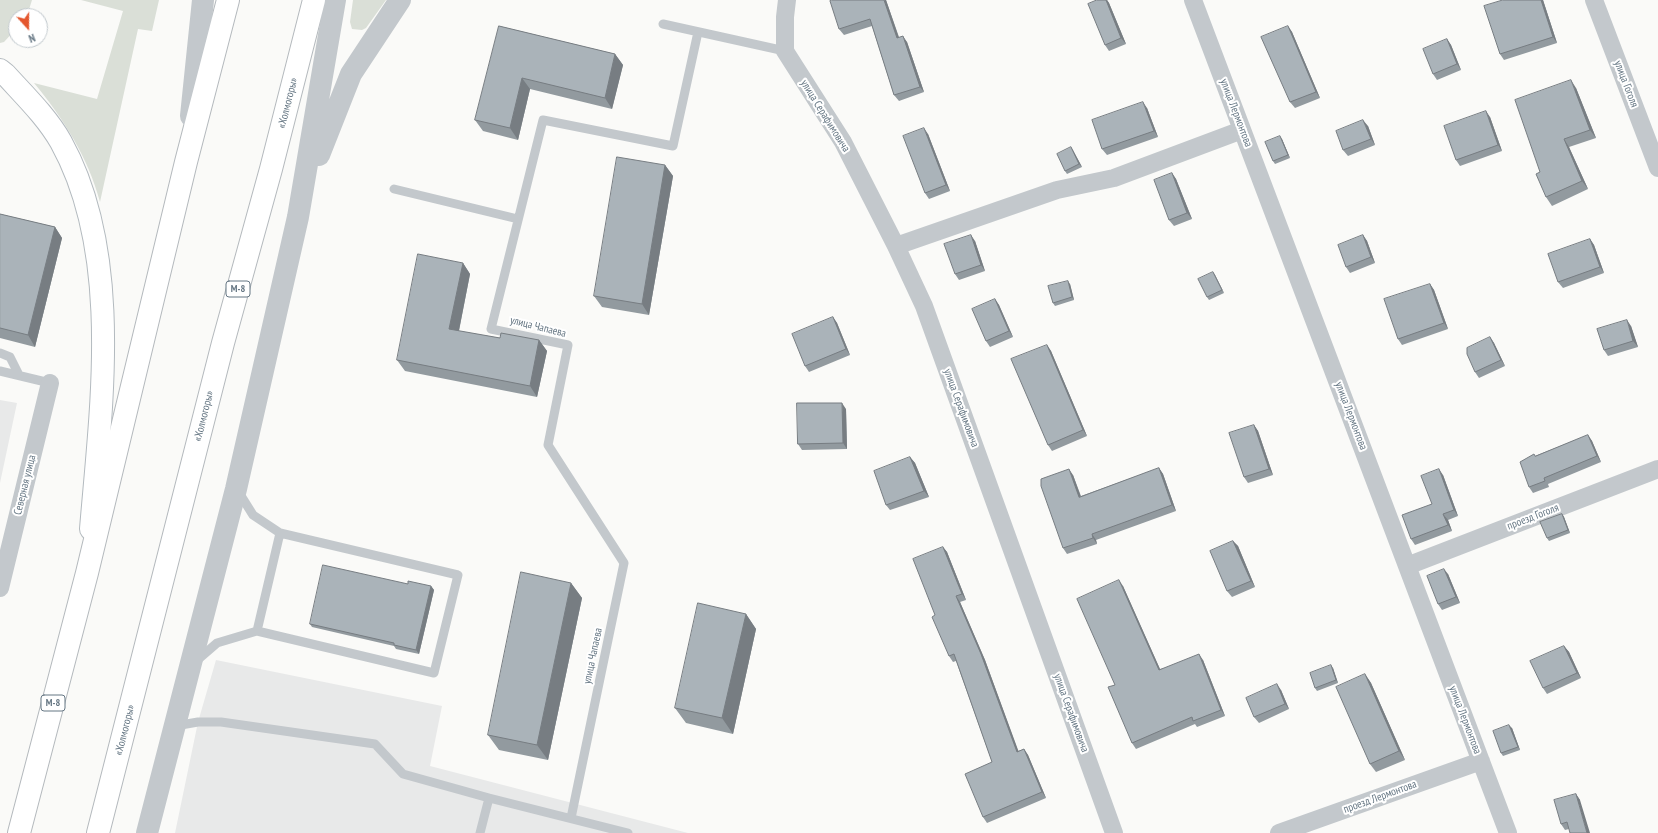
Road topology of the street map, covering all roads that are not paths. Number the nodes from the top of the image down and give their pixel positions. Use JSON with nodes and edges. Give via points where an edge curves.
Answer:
{"nodes":[{"id":1,"x":203,"y":0,"type":"edge"},
{"id":2,"x":228,"y":0,"type":"edge"},
{"id":3,"x":314,"y":0,"type":"edge"},
{"id":4,"x":335,"y":0,"type":"edge"},
{"id":5,"x":400,"y":0,"type":"edge"},
{"id":6,"x":787,"y":0,"type":"edge"},
{"id":7,"x":1193,"y":0,"type":"edge"},
{"id":8,"x":1594,"y":0,"type":"edge"},
{"id":9,"x":663,"y":24,"type":"dead end"},
{"id":10,"x":698,"y":32,"type":"junction"},
{"id":11,"x":785,"y":51,"type":"junction"},
{"id":12,"x":0,"y":70,"type":"edge"},
{"id":13,"x":1242,"y":130,"type":"junction"},
{"id":14,"x":186,"y":162,"type":"junction"},
{"id":15,"x":1658,"y":168,"type":"edge"},
{"id":16,"x":394,"y":189,"type":"dead end"},
{"id":17,"x":298,"y":217,"type":"junction"},
{"id":18,"x":518,"y":219,"type":"junction"},
{"id":19,"x":896,"y":246,"type":"junction"},
{"id":20,"x":0,"y":353,"type":"edge"},
{"id":21,"x":0,"y":371,"type":"edge"},
{"id":22,"x":19,"y":375,"type":"junction"},
{"id":23,"x":50,"y":382,"type":"joint"},
{"id":24,"x":1658,"y":469,"type":"edge"},
{"id":25,"x":236,"y":489,"type":"junction"},
{"id":26,"x":280,"y":533,"type":"junction"},
{"id":27,"x":1407,"y":566,"type":"junction"},
{"id":28,"x":87,"y":573,"type":"junction"},
{"id":29,"x":0,"y":588,"type":"edge"},
{"id":30,"x":257,"y":631,"type":"junction"},
{"id":31,"x":190,"y":667,"type":"junction"},
{"id":32,"x":174,"y":726,"type":"junction"},
{"id":33,"x":1481,"y":761,"type":"junction"},
{"id":34,"x":489,"y":798,"type":"junction"},
{"id":35,"x":571,"y":818,"type":"junction"},
{"id":36,"x":19,"y":833,"type":"edge"},
{"id":37,"x":98,"y":833,"type":"edge"},
{"id":38,"x":147,"y":833,"type":"edge"},
{"id":39,"x":480,"y":833,"type":"edge"},
{"id":40,"x":628,"y":833,"type":"edge"},
{"id":41,"x":1114,"y":833,"type":"edge"},
{"id":42,"x":1279,"y":833,"type":"edge"},
{"id":43,"x":1508,"y":833,"type":"edge"}],
"edges":[{"from":1,"to":14,"type":"street"},
{"from":2,"to":14,"type":"main road","number":"М-8"},
{"from":3,"to":37,"type":"main road","name":"«Холмогоры»","number":"М-8","via":[[271,170],[221,350]]},
{"from":4,"to":17,"type":"street"},
{"from":5,"to":17,"type":"street","via":[[351,74],[329,127]]},
{"from":6,"to":11,"type":"street"},
{"from":7,"to":13,"type":"street","name":"улица Лермонтова"},
{"from":8,"to":15,"type":"street","name":"улица Гоголя"},
{"from":9,"to":10,"type":"lane"},
{"from":10,"to":11,"type":"lane"},
{"from":10,"to":18,"type":"lane","name":"улица Чапаева","via":[[673,146],[543,120]]},
{"from":11,"to":19,"type":"street","name":"улица Серафимовича","via":[[843,142]]},
{"from":12,"to":28,"type":"main road","via":[[35,108],[60,141],[80,182],[96,245],[102,311],[103,385]]},
{"from":13,"to":19,"type":"street","via":[[1114,178],[1057,190]]},
{"from":13,"to":27,"type":"street","name":"улица Лермонтова"},
{"from":14,"to":28,"type":"main road","number":"М-8"},
{"from":16,"to":18,"type":"lane"},
{"from":17,"to":25,"type":"street"},
{"from":18,"to":35,"type":"lane","name":"улица Чапаева","via":[[491,329],[568,345],[548,445],[624,563]]},
{"from":19,"to":41,"type":"street","name":"улица Серафимовича","via":[[924,306]]},
{"from":20,"to":22,"type":"lane","via":[[10,357]]},
{"from":21,"to":22,"type":"lane"},
{"from":22,"to":23,"type":"lane"},
{"from":23,"to":29,"type":"street","name":"Северная улица"},
{"from":24,"to":27,"type":"street","name":"проезд Гоголя"},
{"from":25,"to":26,"type":"lane","via":[[253,515]]},
{"from":25,"to":31,"type":"street"},
{"from":26,"to":30,"type":"lane"},
{"from":26,"to":30,"type":"lane","via":[[458,575],[434,673]]},
{"from":27,"to":33,"type":"street","name":"улица Лермонтова"},
{"from":28,"to":36,"type":"main road","number":"М-8"},
{"from":30,"to":31,"type":"lane","via":[[217,644]]},
{"from":31,"to":32,"type":"street"},
{"from":32,"to":34,"type":"lane","via":[[221,722],[375,744],[403,774]]},
{"from":32,"to":38,"type":"street"},
{"from":33,"to":42,"type":"street","name":"проезд Лермонтова"},
{"from":33,"to":43,"type":"street","name":"улица Лермонтова"},
{"from":34,"to":35,"type":"lane"},
{"from":34,"to":39,"type":"lane"},
{"from":35,"to":40,"type":"lane"}]}
